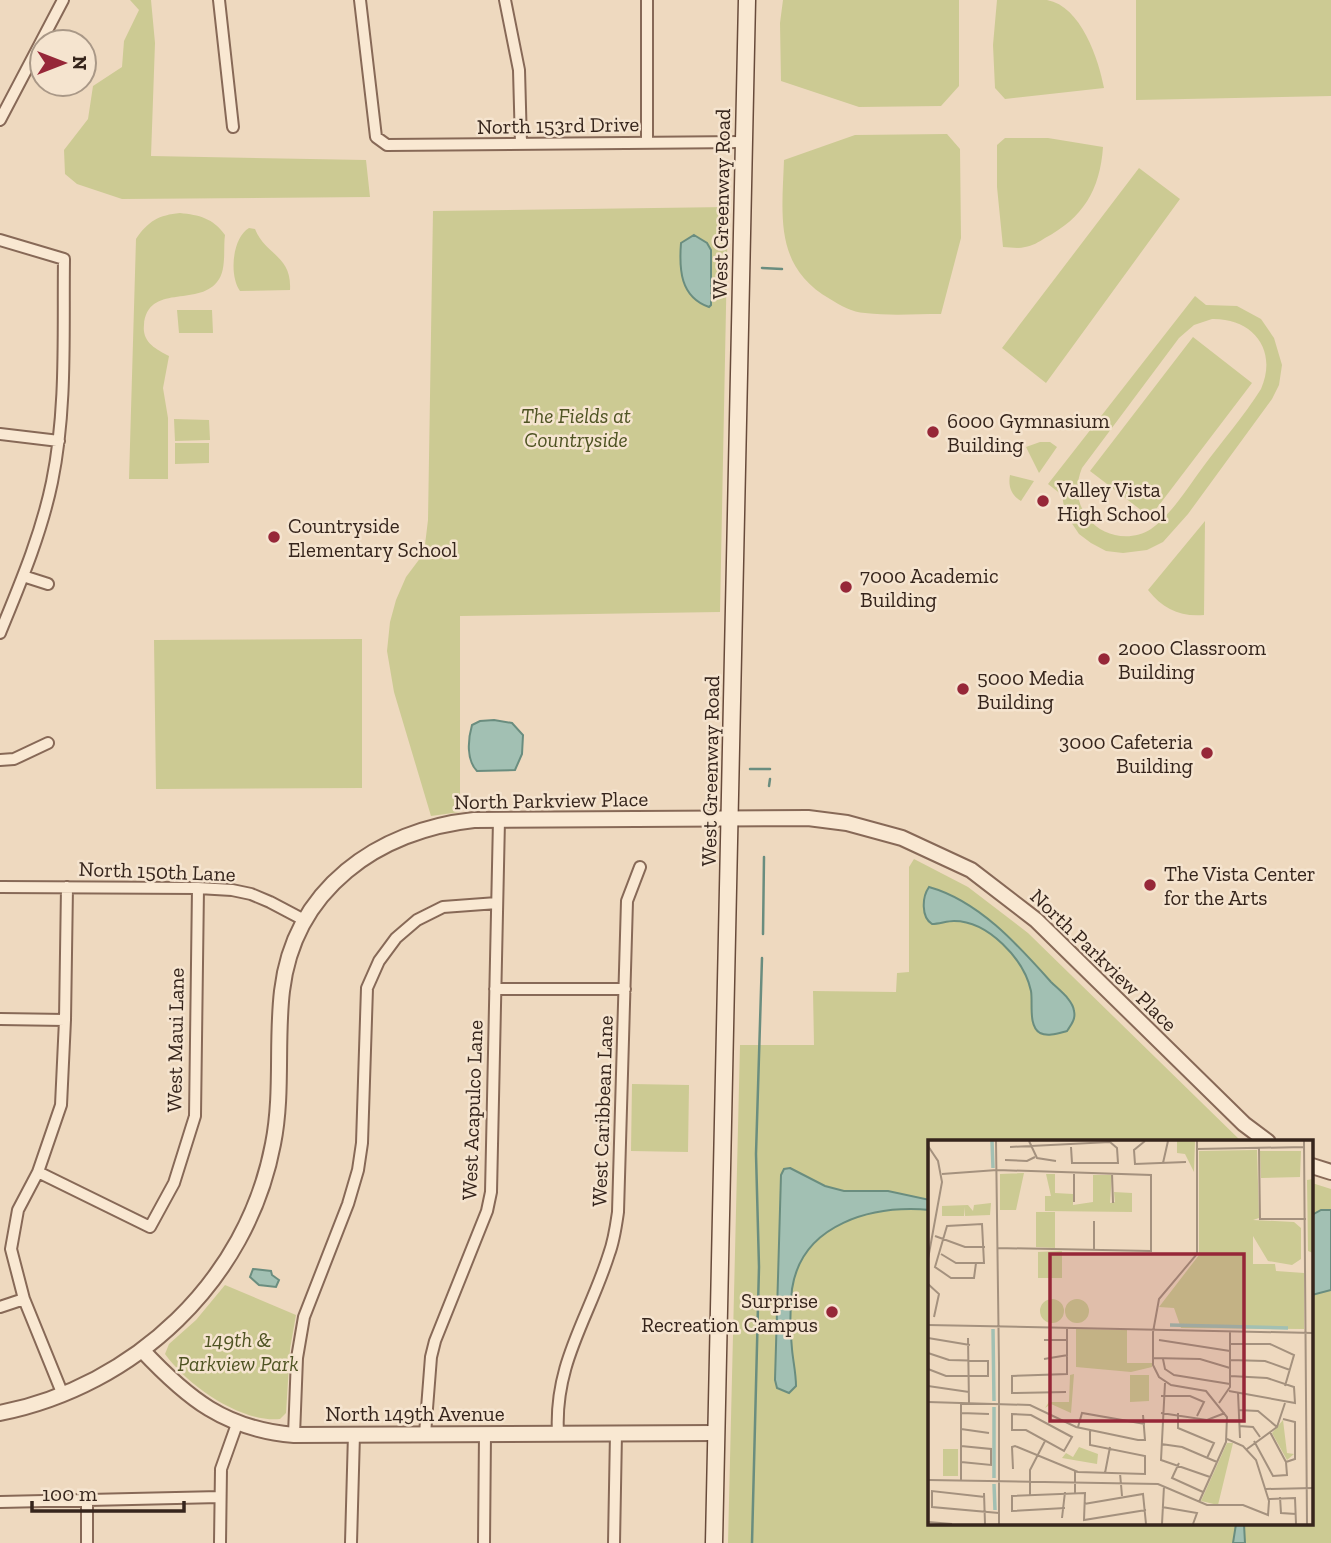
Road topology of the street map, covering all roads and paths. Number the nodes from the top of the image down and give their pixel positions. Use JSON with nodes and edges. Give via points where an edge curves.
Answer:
{"nodes":[{"id":1,"x":63,"y":0,"type":"edge"},
{"id":2,"x":219,"y":0,"type":"edge"},
{"id":3,"x":360,"y":0,"type":"edge"},
{"id":4,"x":505,"y":0,"type":"edge"},
{"id":5,"x":647,"y":0,"type":"edge"},
{"id":6,"x":747,"y":0,"type":"edge"},
{"id":7,"x":4,"y":102,"type":"edge"},
{"id":8,"x":0,"y":120,"type":"edge"},
{"id":9,"x":233,"y":127,"type":"dead end"},
{"id":10,"x":743,"y":142,"type":"junction"},
{"id":11,"x":647,"y":143,"type":"junction"},
{"id":12,"x":521,"y":144,"type":"junction"},
{"id":13,"x":0,"y":240,"type":"edge"},
{"id":14,"x":0,"y":434,"type":"edge"},
{"id":15,"x":59,"y":441,"type":"junction"},
{"id":16,"x":23,"y":576,"type":"junction"},
{"id":17,"x":48,"y":584,"type":"dead end"},
{"id":18,"x":0,"y":633,"type":"edge"},
{"id":19,"x":48,"y":743,"type":"dead end"},
{"id":20,"x":0,"y":760,"type":"edge"},
{"id":21,"x":730,"y":818,"type":"junction"},
{"id":22,"x":499,"y":820,"type":"junction"},
{"id":23,"x":640,"y":867,"type":"dead end"},
{"id":24,"x":0,"y":887,"type":"edge"},
{"id":25,"x":66,"y":887,"type":"junction"},
{"id":26,"x":198,"y":888,"type":"junction"},
{"id":27,"x":497,"y":903,"type":"junction"},
{"id":28,"x":306,"y":921,"type":"junction"},
{"id":29,"x":495,"y":989,"type":"junction"},
{"id":30,"x":625,"y":989,"type":"junction"},
{"id":31,"x":0,"y":1019,"type":"edge"},
{"id":32,"x":65,"y":1020,"type":"junction"},
{"id":33,"x":1265,"y":1140,"type":"edge"},
{"id":34,"x":1314,"y":1167,"type":"edge"},
{"id":35,"x":38,"y":1172,"type":"junction"},
{"id":36,"x":1331,"y":1172,"type":"edge"},
{"id":37,"x":24,"y":1299,"type":"junction"},
{"id":38,"x":0,"y":1307,"type":"edge"},
{"id":39,"x":142,"y":1350,"type":"junction"},
{"id":40,"x":63,"y":1395,"type":"junction"},
{"id":41,"x":0,"y":1413,"type":"edge"},
{"id":42,"x":237,"y":1424,"type":"junction"},
{"id":43,"x":558,"y":1433,"type":"junction"},
{"id":44,"x":616,"y":1433,"type":"junction"},
{"id":45,"x":716,"y":1433,"type":"junction"},
{"id":46,"x":354,"y":1434,"type":"junction"},
{"id":47,"x":425,"y":1434,"type":"junction"},
{"id":48,"x":485,"y":1434,"type":"junction"},
{"id":49,"x":294,"y":1435,"type":"junction"},
{"id":50,"x":220,"y":1497,"type":"junction"},
{"id":51,"x":87,"y":1500,"type":"junction"},
{"id":52,"x":0,"y":1502,"type":"edge"},
{"id":53,"x":87,"y":1543,"type":"edge"},
{"id":54,"x":220,"y":1543,"type":"edge"},
{"id":55,"x":351,"y":1543,"type":"edge"},
{"id":56,"x":484,"y":1543,"type":"edge"},
{"id":57,"x":614,"y":1543,"type":"edge"},
{"id":58,"x":715,"y":1543,"type":"edge"}],
"edges":[{"from":1,"to":7,"type":"street"},
{"from":2,"to":9,"type":"street"},
{"from":3,"to":12,"type":"street","name":"North 153rd Drive","via":[[376,137],[387,145]]},
{"from":4,"to":12,"type":"street","via":[[519,70]]},
{"from":5,"to":11,"type":"street"},
{"from":6,"to":10,"type":"main road","name":"West Greenway Road"},
{"from":7,"to":8,"type":"street"},
{"from":10,"to":11,"type":"street","name":"North 153rd Drive"},
{"from":10,"to":21,"type":"main road","name":"West Greenway Road"},
{"from":11,"to":12,"type":"street","name":"North 153rd Drive"},
{"from":13,"to":15,"type":"street","via":[[64,259]]},
{"from":14,"to":15,"type":"street"},
{"from":15,"to":16,"type":"street","via":[[41,527]]},
{"from":16,"to":17,"type":"street"},
{"from":16,"to":18,"type":"street"},
{"from":19,"to":20,"type":"street","via":[[14,759]]},
{"from":21,"to":22,"type":"street","name":"North Parkview Place"},
{"from":21,"to":33,"type":"street","name":"North Parkview Place","via":[[847,823],[902,838],[968,869],[1036,920]]},
{"from":21,"to":45,"type":"main road","name":"West Greenway Road"},
{"from":22,"to":27,"type":"street","name":"West Acapulco Lane"},
{"from":22,"to":28,"type":"street","name":"North Parkview Place","via":[[446,823],[373,850],[323,896]]},
{"from":23,"to":30,"type":"street","name":"West Caribbean Lane","via":[[627,901]]},
{"from":24,"to":25,"type":"street","name":"North 150th Lane"},
{"from":25,"to":26,"type":"street","name":"North 150th Lane"},
{"from":25,"to":32,"type":"street"},
{"from":26,"to":28,"type":"street","name":"North 150th Lane","via":[[251,894]]},
{"from":26,"to":35,"type":"street","name":"West Maui Lane","via":[[195,1116],[174,1183],[150,1227]]},
{"from":27,"to":29,"type":"street","name":"West Acapulco Lane"},
{"from":27,"to":49,"type":"street","via":[[443,907],[417,920],[379,961],[367,988],[358,1170],[304,1317],[297,1358]]},
{"from":28,"to":39,"type":"street","name":"North Parkview Place","via":[[282,990],[278,1111],[260,1190],[240,1239],[217,1276],[182,1317]]},
{"from":29,"to":30,"type":"street"},
{"from":29,"to":47,"type":"street","name":"West Acapulco Lane","via":[[491,1192],[435,1341]]},
{"from":30,"to":43,"type":"street","name":"West Caribbean Lane","via":[[618,1212],[610,1253],[566,1362],[558,1396]]},
{"from":31,"to":32,"type":"street"},
{"from":32,"to":35,"type":"street","via":[[61,1105]]},
{"from":34,"to":36,"type":"street"},
{"from":35,"to":37,"type":"street","via":[[18,1210],[11,1249]]},
{"from":37,"to":38,"type":"street"},
{"from":37,"to":40,"type":"street"},
{"from":39,"to":40,"type":"street","name":"North Parkview Place","via":[[107,1374]]},
{"from":39,"to":42,"type":"street","name":"North 149th Avenue","via":[[190,1397]]},
{"from":40,"to":41,"type":"street","name":"North Parkview Place"},
{"from":42,"to":49,"type":"street","name":"North 149th Avenue"},
{"from":42,"to":50,"type":"street","via":[[222,1469]]},
{"from":43,"to":44,"type":"street","name":"North 149th Avenue"},
{"from":43,"to":48,"type":"street","name":"North 149th Avenue"},
{"from":44,"to":45,"type":"street","name":"North 149th Avenue"},
{"from":44,"to":57,"type":"street"},
{"from":45,"to":58,"type":"main road","name":"West Greenway Road"},
{"from":46,"to":47,"type":"street","name":"North 149th Avenue"},
{"from":46,"to":49,"type":"street","name":"North 149th Avenue"},
{"from":46,"to":55,"type":"street"},
{"from":47,"to":48,"type":"street","name":"North 149th Avenue"},
{"from":48,"to":56,"type":"street"},
{"from":50,"to":51,"type":"street"},
{"from":50,"to":54,"type":"street"},
{"from":51,"to":52,"type":"street"},
{"from":51,"to":53,"type":"street"}]}
